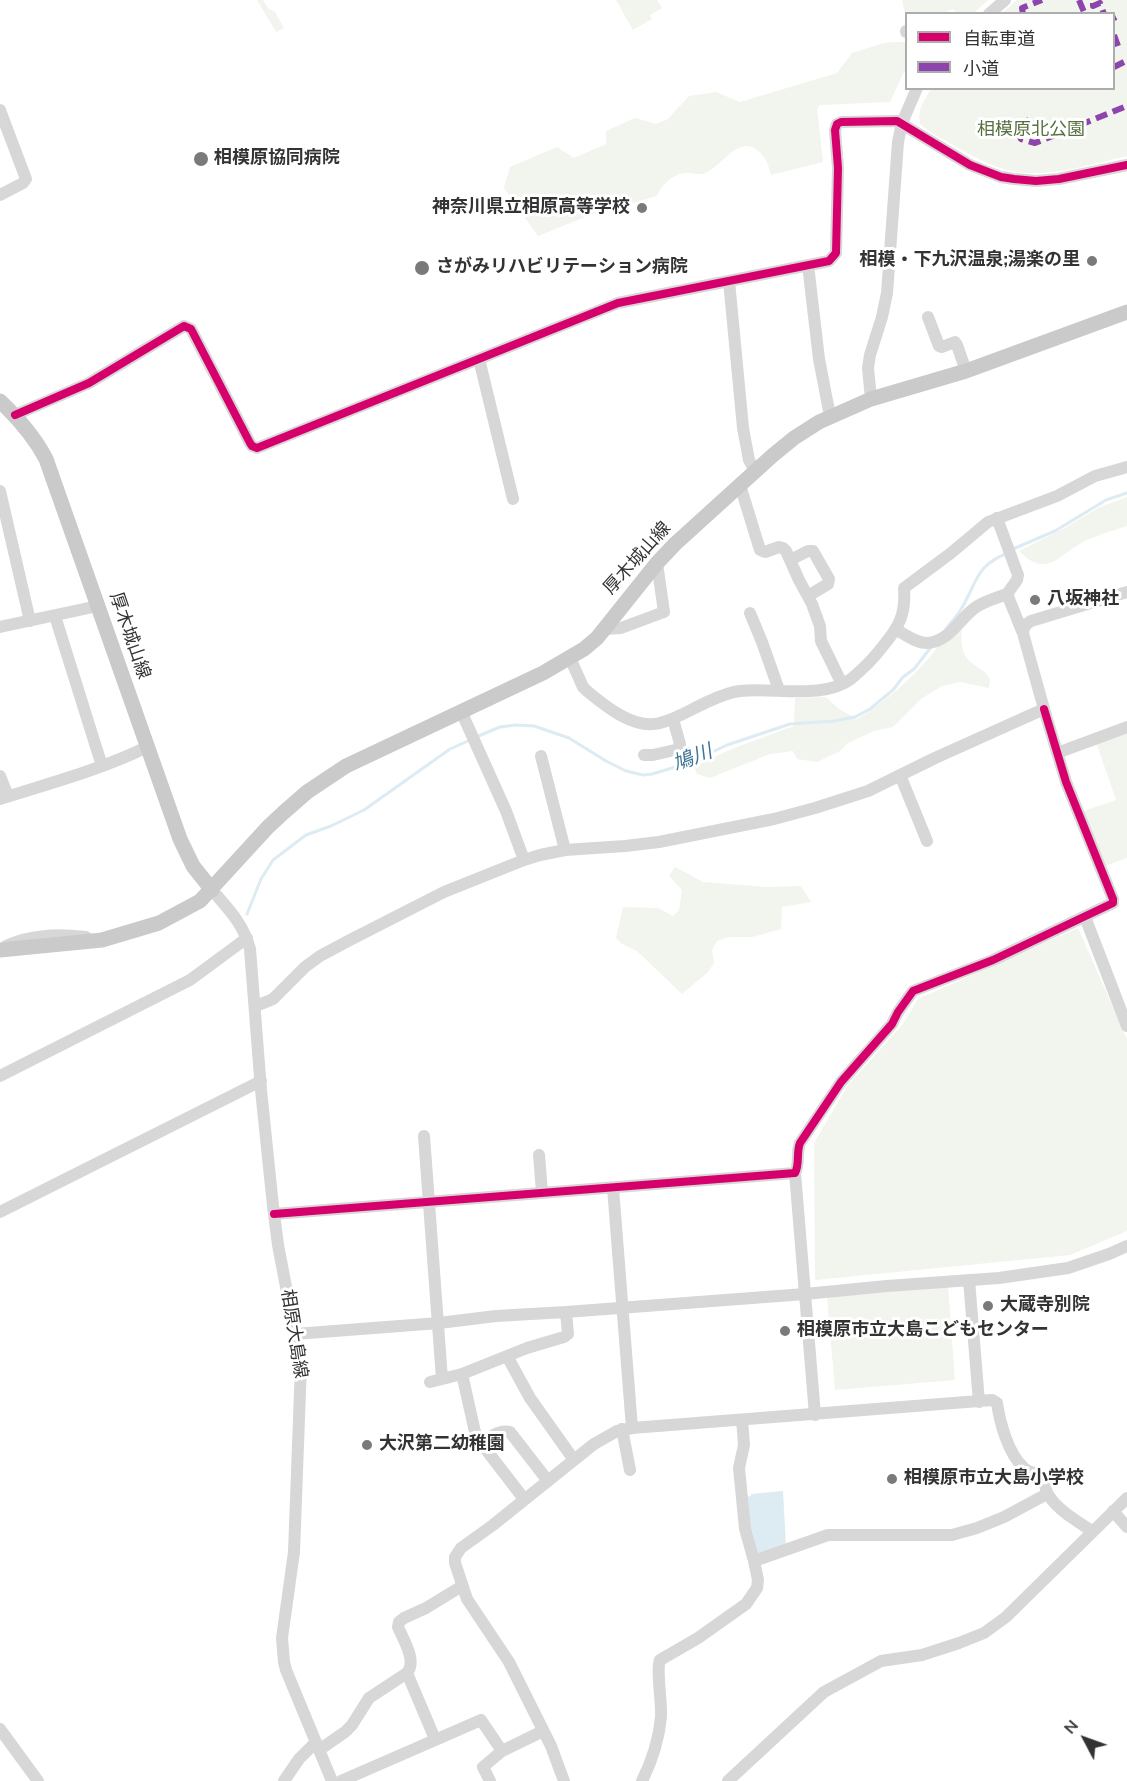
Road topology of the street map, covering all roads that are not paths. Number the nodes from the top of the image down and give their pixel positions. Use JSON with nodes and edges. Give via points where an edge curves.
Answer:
{"nodes":[{"id":1,"x":1005,"y":0,"type":"edge"},
{"id":2,"x":991,"y":12,"type":"edge"},
{"id":3,"x":916,"y":90,"type":"edge"},
{"id":4,"x":0,"y":110,"type":"edge"},
{"id":5,"x":902,"y":123,"type":"junction"},
{"id":6,"x":1127,"y":165,"type":"edge"},
{"id":7,"x":0,"y":195,"type":"edge"},
{"id":8,"x":808,"y":266,"type":"junction"},
{"id":9,"x":729,"y":281,"type":"junction"},
{"id":10,"x":1127,"y":312,"type":"edge"},
{"id":11,"x":928,"y":317,"type":"dead end"},
{"id":12,"x":479,"y":359,"type":"junction"},
{"id":13,"x":966,"y":371,"type":"junction"},
{"id":14,"x":871,"y":399,"type":"junction"},
{"id":15,"x":7,"y":411,"type":"edge"},
{"id":16,"x":830,"y":416,"type":"junction"},
{"id":17,"x":1127,"y":467,"type":"edge"},
{"id":18,"x":755,"y":471,"type":"junction"},
{"id":19,"x":740,"y":485,"type":"junction"},
{"id":20,"x":0,"y":491,"type":"edge"},
{"id":21,"x":513,"y":499,"type":"dead end"},
{"id":22,"x":997,"y":519,"type":"junction"},
{"id":23,"x":790,"y":560,"type":"junction"},
{"id":24,"x":657,"y":563,"type":"junction"},
{"id":25,"x":1127,"y":592,"type":"edge"},
{"id":26,"x":1007,"y":594,"type":"junction"},
{"id":27,"x":808,"y":596,"type":"junction"},
{"id":28,"x":98,"y":606,"type":"junction"},
{"id":29,"x":750,"y":613,"type":"dead end"},
{"id":30,"x":55,"y":616,"type":"junction"},
{"id":31,"x":30,"y":621,"type":"junction"},
{"id":32,"x":0,"y":627,"type":"edge"},
{"id":33,"x":604,"y":629,"type":"junction"},
{"id":34,"x":897,"y":630,"type":"junction"},
{"id":35,"x":1022,"y":631,"type":"junction"},
{"id":36,"x":570,"y":658,"type":"junction"},
{"id":37,"x":842,"y":684,"type":"junction"},
{"id":38,"x":779,"y":690,"type":"junction"},
{"id":39,"x":1044,"y":709,"type":"junction"},
{"id":40,"x":461,"y":711,"type":"junction"},
{"id":41,"x":673,"y":719,"type":"junction"},
{"id":42,"x":1127,"y":727,"type":"edge"},
{"id":43,"x":147,"y":747,"type":"junction"},
{"id":44,"x":1057,"y":753,"type":"junction"},
{"id":45,"x":644,"y":755,"type":"dead end"},
{"id":46,"x":541,"y":756,"type":"dead end"},
{"id":47,"x":102,"y":766,"type":"junction"},
{"id":48,"x":900,"y":775,"type":"junction"},
{"id":49,"x":0,"y":776,"type":"edge"},
{"id":50,"x":4,"y":798,"type":"edge"},
{"id":51,"x":927,"y":841,"type":"dead end"},
{"id":52,"x":565,"y":850,"type":"junction"},
{"id":53,"x":524,"y":860,"type":"junction"},
{"id":54,"x":212,"y":890,"type":"junction"},
{"id":55,"x":1085,"y":916,"type":"junction"},
{"id":56,"x":247,"y":938,"type":"junction"},
{"id":57,"x":0,"y":950,"type":"edge"},
{"id":58,"x":255,"y":1005,"type":"junction"},
{"id":59,"x":1127,"y":1026,"type":"edge"},
{"id":60,"x":0,"y":1076,"type":"edge"},
{"id":61,"x":261,"y":1081,"type":"junction"},
{"id":62,"x":424,"y":1136,"type":"dead end"},
{"id":63,"x":539,"y":1155,"type":"dead end"},
{"id":64,"x":795,"y":1173,"type":"junction"},
{"id":65,"x":613,"y":1188,"type":"junction"},
{"id":66,"x":542,"y":1192,"type":"junction"},
{"id":67,"x":429,"y":1202,"type":"junction"},
{"id":68,"x":0,"y":1212,"type":"edge"},
{"id":69,"x":274,"y":1214,"type":"junction"},
{"id":70,"x":1127,"y":1246,"type":"edge"},
{"id":71,"x":969,"y":1280,"type":"junction"},
{"id":72,"x":805,"y":1294,"type":"junction"},
{"id":73,"x":623,"y":1308,"type":"junction"},
{"id":74,"x":566,"y":1312,"type":"junction"},
{"id":75,"x":439,"y":1323,"type":"junction"},
{"id":76,"x":295,"y":1334,"type":"junction"},
{"id":77,"x":507,"y":1356,"type":"junction"},
{"id":78,"x":462,"y":1374,"type":"junction"},
{"id":79,"x":979,"y":1401,"type":"junction"},
{"id":80,"x":815,"y":1414,"type":"junction"},
{"id":81,"x":742,"y":1420,"type":"junction"},
{"id":82,"x":627,"y":1429,"type":"junction"},
{"id":83,"x":481,"y":1443,"type":"junction"},
{"id":84,"x":574,"y":1460,"type":"junction"},
{"id":85,"x":630,"y":1470,"type":"dead end"},
{"id":86,"x":548,"y":1481,"type":"junction"},
{"id":87,"x":1047,"y":1494,"type":"junction"},
{"id":88,"x":1127,"y":1498,"type":"edge"},
{"id":89,"x":524,"y":1499,"type":"junction"},
{"id":90,"x":1113,"y":1511,"type":"junction"},
{"id":91,"x":1127,"y":1527,"type":"edge"},
{"id":92,"x":1092,"y":1531,"type":"junction"},
{"id":93,"x":754,"y":1561,"type":"junction"},
{"id":94,"x":462,"y":1586,"type":"junction"},
{"id":95,"x":407,"y":1673,"type":"junction"},
{"id":96,"x":0,"y":1729,"type":"edge"},
{"id":97,"x":543,"y":1731,"type":"junction"},
{"id":98,"x":435,"y":1739,"type":"junction"},
{"id":99,"x":317,"y":1746,"type":"junction"},
{"id":100,"x":502,"y":1751,"type":"junction"},
{"id":101,"x":38,"y":1781,"type":"edge"},
{"id":102,"x":284,"y":1781,"type":"edge"},
{"id":103,"x":332,"y":1781,"type":"edge"},
{"id":104,"x":341,"y":1781,"type":"edge"},
{"id":105,"x":490,"y":1781,"type":"edge"},
{"id":106,"x":564,"y":1781,"type":"edge"},
{"id":107,"x":642,"y":1781,"type":"edge"},
{"id":108,"x":728,"y":1781,"type":"edge"}],
"edges":[{"from":1,"to":2,"type":"street"},
{"from":3,"to":5,"type":"street"},
{"from":4,"to":7,"type":"street","via":[[26,179]]},
{"from":5,"to":6,"type":"street","via":[[970,165],[1001,177],[1048,180]]},
{"from":5,"to":8,"type":"street","via":[[890,120],[837,124],[836,254],[829,261]]},
{"from":5,"to":14,"type":"street","via":[[887,293],[868,368]]},
{"from":8,"to":9,"type":"street"},
{"from":8,"to":16,"type":"street"},
{"from":9,"to":12,"type":"street","via":[[618,303]]},
{"from":9,"to":18,"type":"street","via":[[743,428]]},
{"from":10,"to":13,"type":"main road","name":"厚木城山線"},
{"from":11,"to":13,"type":"street","via":[[939,346],[955,342]]},
{"from":12,"to":15,"type":"street","via":[[255,448],[191,329],[184,326],[89,383]]},
{"from":12,"to":21,"type":"street"},
{"from":13,"to":14,"type":"main road","name":"厚木城山線"},
{"from":14,"to":16,"type":"main road","name":"厚木城山線"},
{"from":15,"to":28,"type":"main road","name":"厚木城山線","via":[[32,435],[46,459]]},
{"from":16,"to":18,"type":"main road","name":"厚木城山線","via":[[794,438]]},
{"from":17,"to":22,"type":"street","via":[[1095,476],[1057,496]]},
{"from":18,"to":19,"type":"main road","name":"厚木城山線"},
{"from":19,"to":23,"type":"street","via":[[760,549],[765,552],[783,548]]},
{"from":19,"to":24,"type":"main road","name":"厚木城山線"},
{"from":20,"to":31,"type":"street"},
{"from":22,"to":26,"type":"street","via":[[1018,578]]},
{"from":22,"to":34,"type":"street","via":[[904,588],[905,608]]},
{"from":23,"to":27,"type":"street"},
{"from":23,"to":27,"type":"street","via":[[813,551],[829,579],[828,584]]},
{"from":24,"to":33,"type":"main road","name":"厚木城山線"},
{"from":24,"to":33,"type":"street","via":[[664,612],[621,628]]},
{"from":25,"to":35,"type":"street","via":[[1030,621]]},
{"from":26,"to":34,"type":"street","via":[[978,606],[945,637],[933,642],[913,639]]},
{"from":26,"to":35,"type":"street"},
{"from":27,"to":37,"type":"street","via":[[820,626],[821,641]]},
{"from":28,"to":30,"type":"street"},
{"from":28,"to":43,"type":"main road","name":"厚木城山線"},
{"from":29,"to":38,"type":"street"},
{"from":30,"to":31,"type":"street"},
{"from":30,"to":47,"type":"street"},
{"from":31,"to":32,"type":"street"},
{"from":33,"to":36,"type":"main road","name":"厚木城山線"},
{"from":34,"to":37,"type":"street","via":[[865,666]]},
{"from":35,"to":39,"type":"street"},
{"from":36,"to":40,"type":"main road","name":"厚木城山線"},
{"from":36,"to":41,"type":"street","via":[[585,690],[618,713],[646,724]]},
{"from":37,"to":38,"type":"street","via":[[811,691]]},
{"from":38,"to":41,"type":"street","via":[[733,692]]},
{"from":39,"to":44,"type":"street"},
{"from":39,"to":48,"type":"street"},
{"from":40,"to":53,"type":"street"},
{"from":40,"to":54,"type":"main road","name":"厚木城山線","via":[[359,759],[307,792],[268,827]]},
{"from":41,"to":45,"type":"street","via":[[679,749]]},
{"from":42,"to":44,"type":"street"},
{"from":43,"to":47,"type":"street"},
{"from":43,"to":54,"type":"main road","name":"厚木城山線","via":[[186,853]]},
{"from":44,"to":55,"type":"street","via":[[1113,898],[1113,903]]},
{"from":46,"to":52,"type":"street"},
{"from":47,"to":50,"type":"street"},
{"from":48,"to":51,"type":"street"},
{"from":48,"to":52,"type":"street","via":[[860,794],[774,819],[659,842]]},
{"from":49,"to":50,"type":"street"},
{"from":52,"to":53,"type":"street"},
{"from":53,"to":58,"type":"street","via":[[444,892],[348,940],[305,967],[273,999]]},
{"from":54,"to":56,"type":"street","name":"相原大島線","via":[[237,918]]},
{"from":54,"to":57,"type":"main road","name":"厚木城山線","via":[[200,902],[139,930],[102,939]]},
{"from":55,"to":59,"type":"street"},
{"from":55,"to":64,"type":"street","via":[[993,960],[913,991],[892,1024],[841,1082],[800,1143]]},
{"from":56,"to":58,"type":"street","name":"相原大島線"},
{"from":56,"to":60,"type":"street","via":[[190,980]]},
{"from":58,"to":61,"type":"street","name":"相原大島線"},
{"from":61,"to":68,"type":"street"},
{"from":61,"to":69,"type":"street","name":"相原大島線"},
{"from":62,"to":67,"type":"street"},
{"from":63,"to":66,"type":"street"},
{"from":64,"to":65,"type":"street"},
{"from":64,"to":72,"type":"street"},
{"from":65,"to":66,"type":"street"},
{"from":65,"to":73,"type":"street"},
{"from":66,"to":67,"type":"street"},
{"from":67,"to":69,"type":"street"},
{"from":67,"to":75,"type":"street"},
{"from":69,"to":76,"type":"street","name":"相原大島線"},
{"from":70,"to":71,"type":"street","via":[[1068,1268]]},
{"from":71,"to":72,"type":"street"},
{"from":71,"to":79,"type":"street"},
{"from":72,"to":73,"type":"street"},
{"from":72,"to":80,"type":"street"},
{"from":73,"to":74,"type":"street"},
{"from":73,"to":82,"type":"street"},
{"from":74,"to":75,"type":"street"},
{"from":74,"to":77,"type":"street","via":[[568,1334],[564,1337]]},
{"from":75,"to":76,"type":"street"},
{"from":75,"to":78,"type":"street","via":[[436,1381]]},
{"from":76,"to":99,"type":"street","name":"相原大島線","via":[[301,1365],[299,1439],[294,1552],[282,1652]]},
{"from":77,"to":78,"type":"street"},
{"from":77,"to":84,"type":"street","via":[[530,1398]]},
{"from":78,"to":83,"type":"street","via":[[472,1424]]},
{"from":79,"to":80,"type":"street"},
{"from":79,"to":87,"type":"street","via":[[996,1403],[1015,1456],[1024,1469],[1041,1476]]},
{"from":80,"to":81,"type":"street"},
{"from":81,"to":82,"type":"street"},
{"from":81,"to":93,"type":"street","via":[[744,1445],[739,1468],[745,1529]]},
{"from":82,"to":84,"type":"street","via":[[594,1444]]},
{"from":82,"to":85,"type":"street"},
{"from":83,"to":86,"type":"street","via":[[499,1432],[510,1432]]},
{"from":83,"to":89,"type":"street"},
{"from":84,"to":86,"type":"street"},
{"from":86,"to":89,"type":"street"},
{"from":87,"to":92,"type":"street"},
{"from":87,"to":93,"type":"street","via":[[1004,1517],[952,1535],[828,1535]]},
{"from":88,"to":90,"type":"street"},
{"from":89,"to":94,"type":"street","via":[[457,1553],[455,1563]]},
{"from":90,"to":91,"type":"street"},
{"from":90,"to":92,"type":"street"},
{"from":92,"to":108,"type":"street","via":[[1006,1617],[984,1633],[922,1655],[881,1661],[824,1692]]},
{"from":93,"to":107,"type":"street","via":[[757,1588],[746,1604],[660,1660],[657,1666],[661,1718],[656,1746]]},
{"from":94,"to":95,"type":"street","via":[[399,1622],[412,1661]]},
{"from":94,"to":97,"type":"street","via":[[509,1662]]},
{"from":95,"to":98,"type":"street"},
{"from":95,"to":99,"type":"street","via":[[369,1698],[345,1732]]},
{"from":96,"to":101,"type":"street"},
{"from":97,"to":100,"type":"street"},
{"from":97,"to":106,"type":"street"},
{"from":98,"to":100,"type":"street","via":[[480,1719]]},
{"from":98,"to":104,"type":"street"},
{"from":99,"to":102,"type":"street","via":[[299,1759]]},
{"from":99,"to":103,"type":"street","name":"相原大島線"},
{"from":100,"to":105,"type":"street","via":[[483,1767]]}]}
